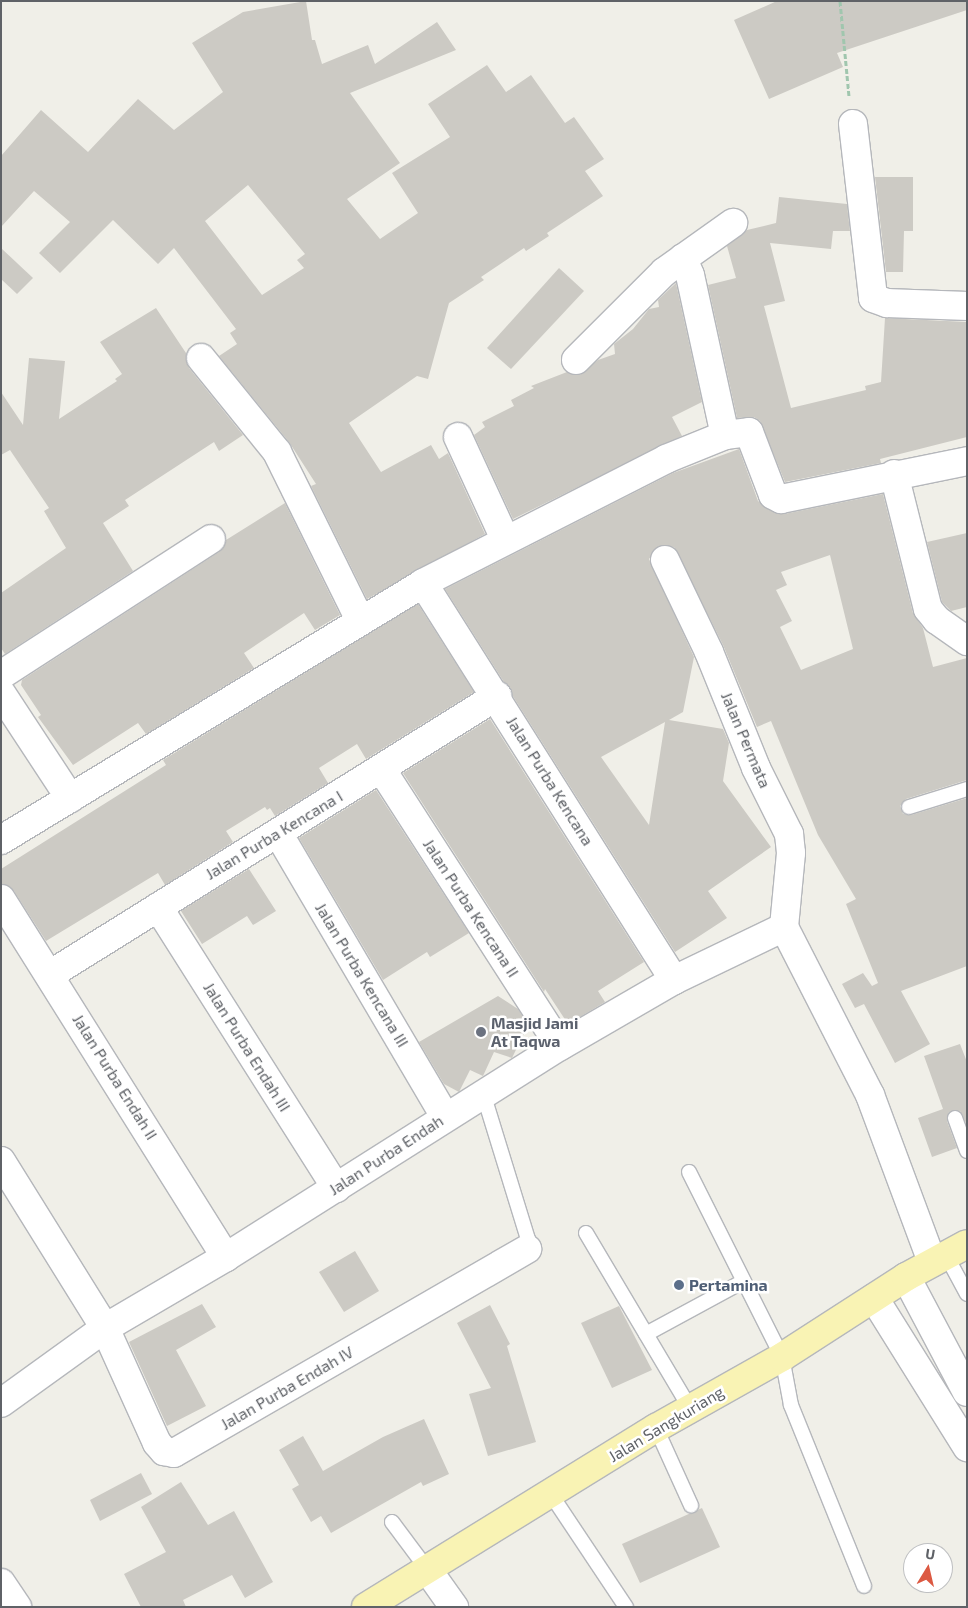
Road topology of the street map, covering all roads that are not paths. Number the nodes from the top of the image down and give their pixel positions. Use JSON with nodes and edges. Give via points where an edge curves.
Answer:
{"nodes":[{"id":1,"x":853,"y":124,"type":"road end"},
{"id":2,"x":733,"y":223,"type":"dead end"},
{"id":3,"x":683,"y":258,"type":"junction"},
{"id":4,"x":967,"y":306,"type":"edge"},
{"id":5,"x":201,"y":358,"type":"dead end"},
{"id":6,"x":576,"y":360,"type":"dead end"},
{"id":7,"x":725,"y":435,"type":"junction"},
{"id":8,"x":458,"y":437,"type":"dead end"},
{"id":9,"x":967,"y":461,"type":"edge"},
{"id":10,"x":894,"y":474,"type":"junction"},
{"id":11,"x":211,"y":538,"type":"dead end"},
{"id":12,"x":505,"y":539,"type":"junction"},
{"id":13,"x":665,"y":560,"type":"dead end"},
{"id":14,"x":423,"y":583,"type":"junction"},
{"id":15,"x":360,"y":620,"type":"junction"},
{"id":16,"x":967,"y":641,"type":"edge"},
{"id":17,"x":1,"y":675,"type":"edge"},
{"id":18,"x":1,"y":693,"type":"edge"},
{"id":19,"x":497,"y":696,"type":"junction"},
{"id":20,"x":382,"y":770,"type":"junction"},
{"id":21,"x":967,"y":789,"type":"edge"},
{"id":22,"x":70,"y":798,"type":"junction"},
{"id":23,"x":908,"y":807,"type":"dead end"},
{"id":24,"x":278,"y":833,"type":"junction"},
{"id":25,"x":1,"y":840,"type":"edge"},
{"id":26,"x":1,"y":899,"type":"edge"},
{"id":27,"x":158,"y":906,"type":"junction"},
{"id":28,"x":784,"y":927,"type":"junction"},
{"id":29,"x":51,"y":974,"type":"junction"},
{"id":30,"x":674,"y":980,"type":"junction"},
{"id":31,"x":560,"y":1046,"type":"junction"},
{"id":32,"x":483,"y":1093,"type":"junction"},
{"id":33,"x":446,"y":1117,"type":"junction"},
{"id":34,"x":955,"y":1118,"type":"dead end"},
{"id":35,"x":967,"y":1151,"type":"edge"},
{"id":36,"x":1,"y":1161,"type":"edge"},
{"id":37,"x":689,"y":1172,"type":"dead end"},
{"id":38,"x":336,"y":1188,"type":"junction"},
{"id":39,"x":586,"y":1233,"type":"dead end"},
{"id":40,"x":527,"y":1249,"type":"joint"},
{"id":41,"x":226,"y":1257,"type":"junction"},
{"id":42,"x":935,"y":1261,"type":"edge"},
{"id":43,"x":744,"y":1281,"type":"junction"},
{"id":44,"x":967,"y":1294,"type":"edge"},
{"id":45,"x":874,"y":1298,"type":"junction"},
{"id":46,"x":105,"y":1328,"type":"junction"},
{"id":47,"x":646,"y":1334,"type":"junction"},
{"id":48,"x":782,"y":1356,"type":"junction"},
{"id":49,"x":967,"y":1361,"type":"edge"},
{"id":50,"x":967,"y":1392,"type":"edge"},
{"id":51,"x":1,"y":1403,"type":"edge"},
{"id":52,"x":690,"y":1408,"type":"junction"},
{"id":53,"x":656,"y":1428,"type":"junction"},
{"id":54,"x":967,"y":1447,"type":"edge"},
{"id":55,"x":550,"y":1493,"type":"junction"},
{"id":56,"x":691,"y":1505,"type":"dead end"},
{"id":57,"x":392,"y":1522,"type":"dead end"},
{"id":58,"x":426,"y":1569,"type":"junction"},
{"id":59,"x":1,"y":1583,"type":"edge"},
{"id":60,"x":864,"y":1586,"type":"dead end"},
{"id":61,"x":17,"y":1607,"type":"edge"},
{"id":62,"x":366,"y":1607,"type":"edge"},
{"id":63,"x":454,"y":1607,"type":"edge"},
{"id":64,"x":626,"y":1607,"type":"edge"}],
"edges":[{"from":1,"to":4,"type":"street","via":[[873,298],[887,303]]},
{"from":2,"to":3,"type":"street"},
{"from":3,"to":6,"type":"street","via":[[664,272]]},
{"from":3,"to":7,"type":"street","via":[[690,275]]},
{"from":5,"to":15,"type":"street","via":[[277,452]]},
{"from":7,"to":10,"type":"street","via":[[749,432],[773,495],[781,499]]},
{"from":7,"to":12,"type":"street","via":[[666,460]]},
{"from":8,"to":12,"type":"street"},
{"from":9,"to":10,"type":"street"},
{"from":10,"to":16,"type":"street","via":[[928,609],[937,620]]},
{"from":11,"to":17,"type":"street"},
{"from":12,"to":14,"type":"street"},
{"from":13,"to":28,"type":"street","name":"Jalan Permata","via":[[709,652],[756,768],[789,834],[791,853]]},
{"from":14,"to":15,"type":"street"},
{"from":14,"to":19,"type":"street","name":"Jalan Purba Kencana"},
{"from":15,"to":22,"type":"street"},
{"from":18,"to":22,"type":"street"},
{"from":19,"to":20,"type":"street","name":"Jalan Purba Kencana I"},
{"from":19,"to":30,"type":"street","name":"Jalan Purba Kencana"},
{"from":20,"to":24,"type":"street","name":"Jalan Purba Kencana I"},
{"from":20,"to":31,"type":"street","name":"Jalan Purba Kencana II"},
{"from":21,"to":23,"type":"lane"},
{"from":22,"to":25,"type":"street"},
{"from":24,"to":27,"type":"street","name":"Jalan Purba Kencana I"},
{"from":24,"to":33,"type":"street","name":"Jalan Purba Kencana III"},
{"from":26,"to":29,"type":"street","name":"Jalan Purba Endah II"},
{"from":27,"to":29,"type":"street","name":"Jalan Purba Kencana I"},
{"from":27,"to":38,"type":"street","name":"Jalan Purba Endah III"},
{"from":28,"to":30,"type":"street","name":"Jalan Purba Endah"},
{"from":28,"to":42,"type":"street","via":[[870,1095]]},
{"from":29,"to":41,"type":"street","name":"Jalan Purba Endah II"},
{"from":30,"to":31,"type":"street","name":"Jalan Purba Endah"},
{"from":31,"to":32,"type":"street","name":"Jalan Purba Endah"},
{"from":32,"to":33,"type":"street","name":"Jalan Purba Endah"},
{"from":32,"to":40,"type":"lane","via":[[528,1239]]},
{"from":33,"to":38,"type":"street","name":"Jalan Purba Endah"},
{"from":34,"to":35,"type":"lane"},
{"from":36,"to":46,"type":"street"},
{"from":37,"to":43,"type":"lane"},
{"from":38,"to":41,"type":"street","name":"Jalan Purba Endah"},
{"from":39,"to":47,"type":"lane"},
{"from":40,"to":46,"type":"street","name":"Jalan Purba Endah IV","via":[[174,1453],[164,1451],[157,1444]]},
{"from":41,"to":46,"type":"street","name":"Jalan Purba Endah"},
{"from":42,"to":44,"type":"lane"},
{"from":42,"to":45,"type":"main road","name":"Jalan Sangkuriang"},
{"from":42,"to":49,"type":"street","via":[[942,1317]]},
{"from":42,"to":50,"type":"street"},
{"from":43,"to":47,"type":"lane"},
{"from":43,"to":48,"type":"lane"},
{"from":45,"to":48,"type":"main road","name":"Jalan Sangkuriang"},
{"from":45,"to":54,"type":"street"},
{"from":46,"to":51,"type":"street","name":"Jalan Purba Endah"},
{"from":47,"to":52,"type":"lane"},
{"from":48,"to":52,"type":"main road","name":"Jalan Sangkuriang"},
{"from":48,"to":60,"type":"lane","via":[[791,1405]]},
{"from":52,"to":53,"type":"main road","name":"Jalan Sangkuriang"},
{"from":53,"to":55,"type":"main road","name":"Jalan Sangkuriang"},
{"from":53,"to":56,"type":"lane"},
{"from":55,"to":58,"type":"main road","name":"Jalan Sangkuriang"},
{"from":55,"to":64,"type":"lane"},
{"from":57,"to":58,"type":"lane"},
{"from":58,"to":62,"type":"main road","name":"Jalan Sangkuriang"},
{"from":58,"to":63,"type":"street"},
{"from":59,"to":61,"type":"street"}]}
